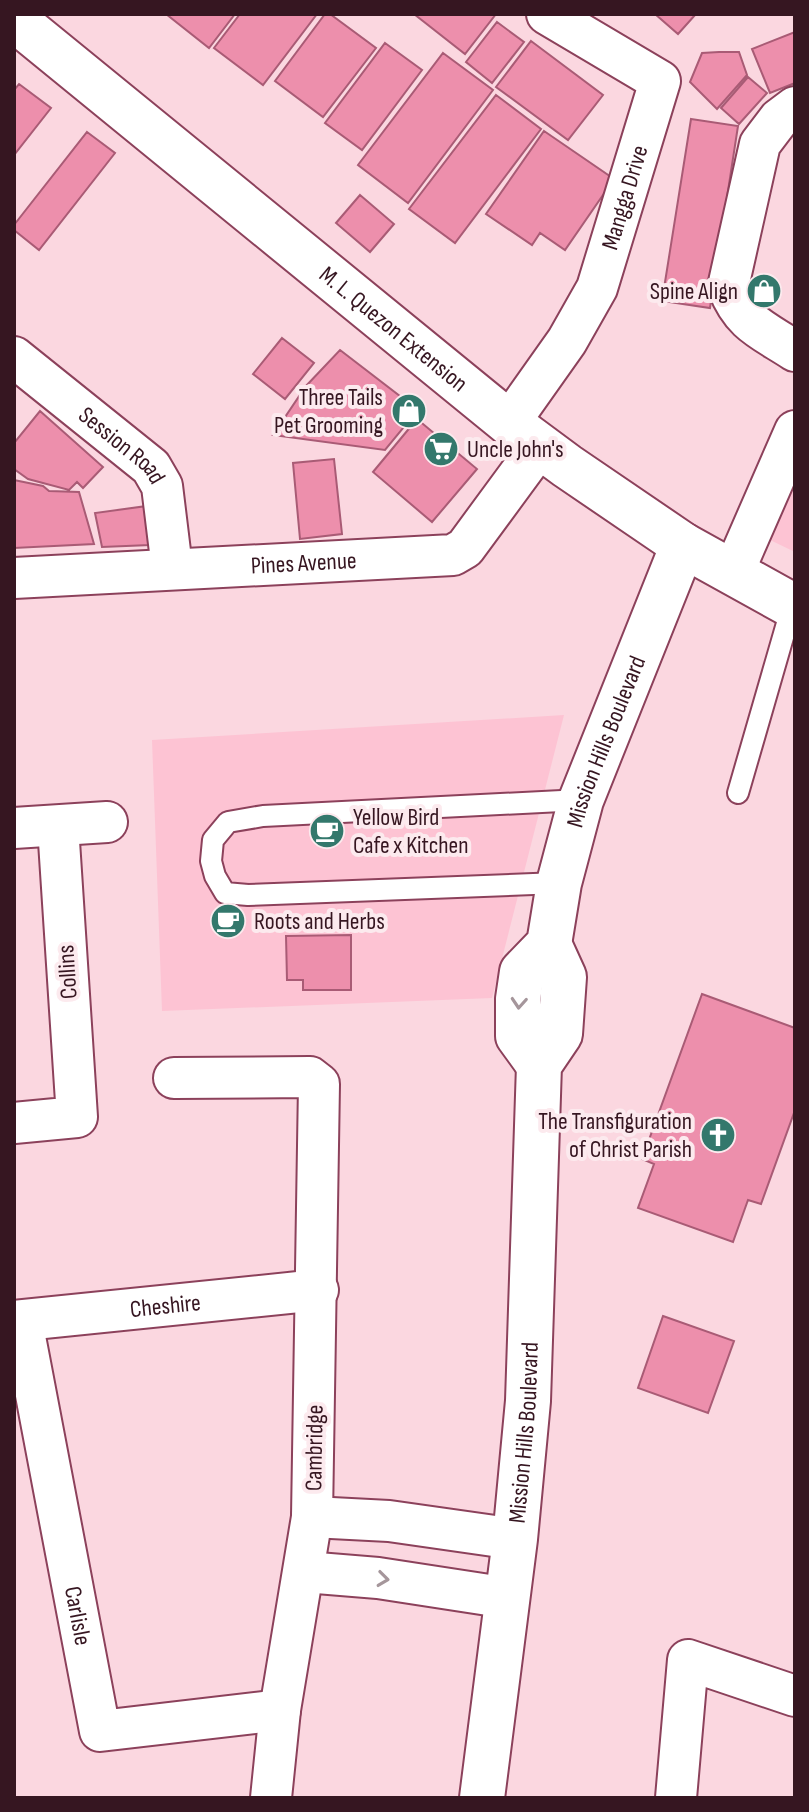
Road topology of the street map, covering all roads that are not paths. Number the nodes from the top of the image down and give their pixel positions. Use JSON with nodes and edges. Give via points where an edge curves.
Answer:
{"nodes":[{"id":1,"x":547,"y":14,"type":"edge"},
{"id":2,"x":14,"y":19,"type":"edge"},
{"id":3,"x":795,"y":107,"type":"edge"},
{"id":4,"x":795,"y":351,"type":"edge"},
{"id":5,"x":14,"y":357,"type":"edge"},
{"id":6,"x":795,"y":431,"type":"edge"},
{"id":7,"x":525,"y":434,"type":"junction"},
{"id":8,"x":683,"y":545,"type":"junction"},
{"id":9,"x":172,"y":568,"type":"junction"},
{"id":10,"x":733,"y":573,"type":"junction"},
{"id":11,"x":14,"y":578,"type":"edge"},
{"id":12,"x":794,"y":607,"type":"edge"},
{"id":13,"x":738,"y":793,"type":"dead end"},
{"id":14,"x":581,"y":800,"type":"junction"},
{"id":15,"x":107,"y":822,"type":"dead end"},
{"id":16,"x":58,"y":826,"type":"junction"},
{"id":17,"x":14,"y":828,"type":"edge"},
{"id":18,"x":559,"y":883,"type":"junction"},
{"id":19,"x":174,"y":1078,"type":"dead end"},
{"id":20,"x":14,"y":1123,"type":"edge"},
{"id":21,"x":318,"y":1290,"type":"junction"},
{"id":22,"x":18,"y":1321,"type":"edge"},
{"id":23,"x":312,"y":1517,"type":"junction"},
{"id":24,"x":515,"y":1539,"type":"junction"},
{"id":25,"x":305,"y":1572,"type":"junction"},
{"id":26,"x":508,"y":1598,"type":"junction"},
{"id":27,"x":795,"y":1696,"type":"edge"},
{"id":28,"x":280,"y":1710,"type":"junction"},
{"id":29,"x":271,"y":1798,"type":"edge"},
{"id":30,"x":482,"y":1798,"type":"edge"},
{"id":31,"x":676,"y":1798,"type":"edge"}],
"edges":[{"from":1,"to":7,"type":"street","name":"Mangga Drive","via":[[660,81],[597,288]]},
{"from":2,"to":7,"type":"street","name":"M. L. Quezon Extension"},
{"from":3,"to":4,"type":"street","via":[[760,144],[728,287],[746,319]]},
{"from":5,"to":9,"type":"street","name":"Session Road","via":[[151,467],[162,486]]},
{"from":6,"to":10,"type":"street"},
{"from":7,"to":8,"type":"street","name":"M. L. Quezon Extension"},
{"from":7,"to":9,"type":"street","name":"Pines Avenue","via":[[465,548],[453,555]]},
{"from":8,"to":10,"type":"street","name":"M. L. Quezon Extension"},
{"from":8,"to":14,"type":"street","name":"Mission Hills Boulevard"},
{"from":9,"to":11,"type":"street","name":"Pines Avenue"},
{"from":10,"to":12,"type":"street","name":"M. L. Quezon Extension"},
{"from":12,"to":13,"type":"lane"},
{"from":14,"to":18,"type":"street","name":"Mission Hills Boulevard"},
{"from":14,"to":18,"type":"lane","via":[[263,816],[228,822],[213,840],[211,861],[225,893],[248,895]]},
{"from":15,"to":16,"type":"street"},
{"from":16,"to":17,"type":"street"},
{"from":16,"to":20,"type":"street","name":"Collins","via":[[77,1117]]},
{"from":18,"to":24,"type":"street","name":"Mission Hills Boulevard","via":[[549,944],[564,977],[560,1034],[539,1065],[528,1401]]},
{"from":19,"to":21,"type":"street","name":"Cambridge","via":[[310,1077],[319,1084]]},
{"from":21,"to":22,"type":"street","name":"Cheshire"},
{"from":21,"to":23,"type":"street","name":"Cambridge"},
{"from":22,"to":28,"type":"street","name":"Carlisle","via":[[100,1731]]},
{"from":23,"to":24,"type":"street","via":[[389,1521]]},
{"from":23,"to":25,"type":"street","name":"Cambridge"},
{"from":24,"to":26,"type":"street","name":"Mission Hills Boulevard"},
{"from":25,"to":26,"type":"street","one_way":true},
{"from":25,"to":28,"type":"street","name":"Cambridge"},
{"from":26,"to":30,"type":"street","name":"Mission Hills Boulevard"},
{"from":27,"to":31,"type":"street","via":[[688,1660]]},
{"from":28,"to":29,"type":"street","name":"Cambridge"}]}
